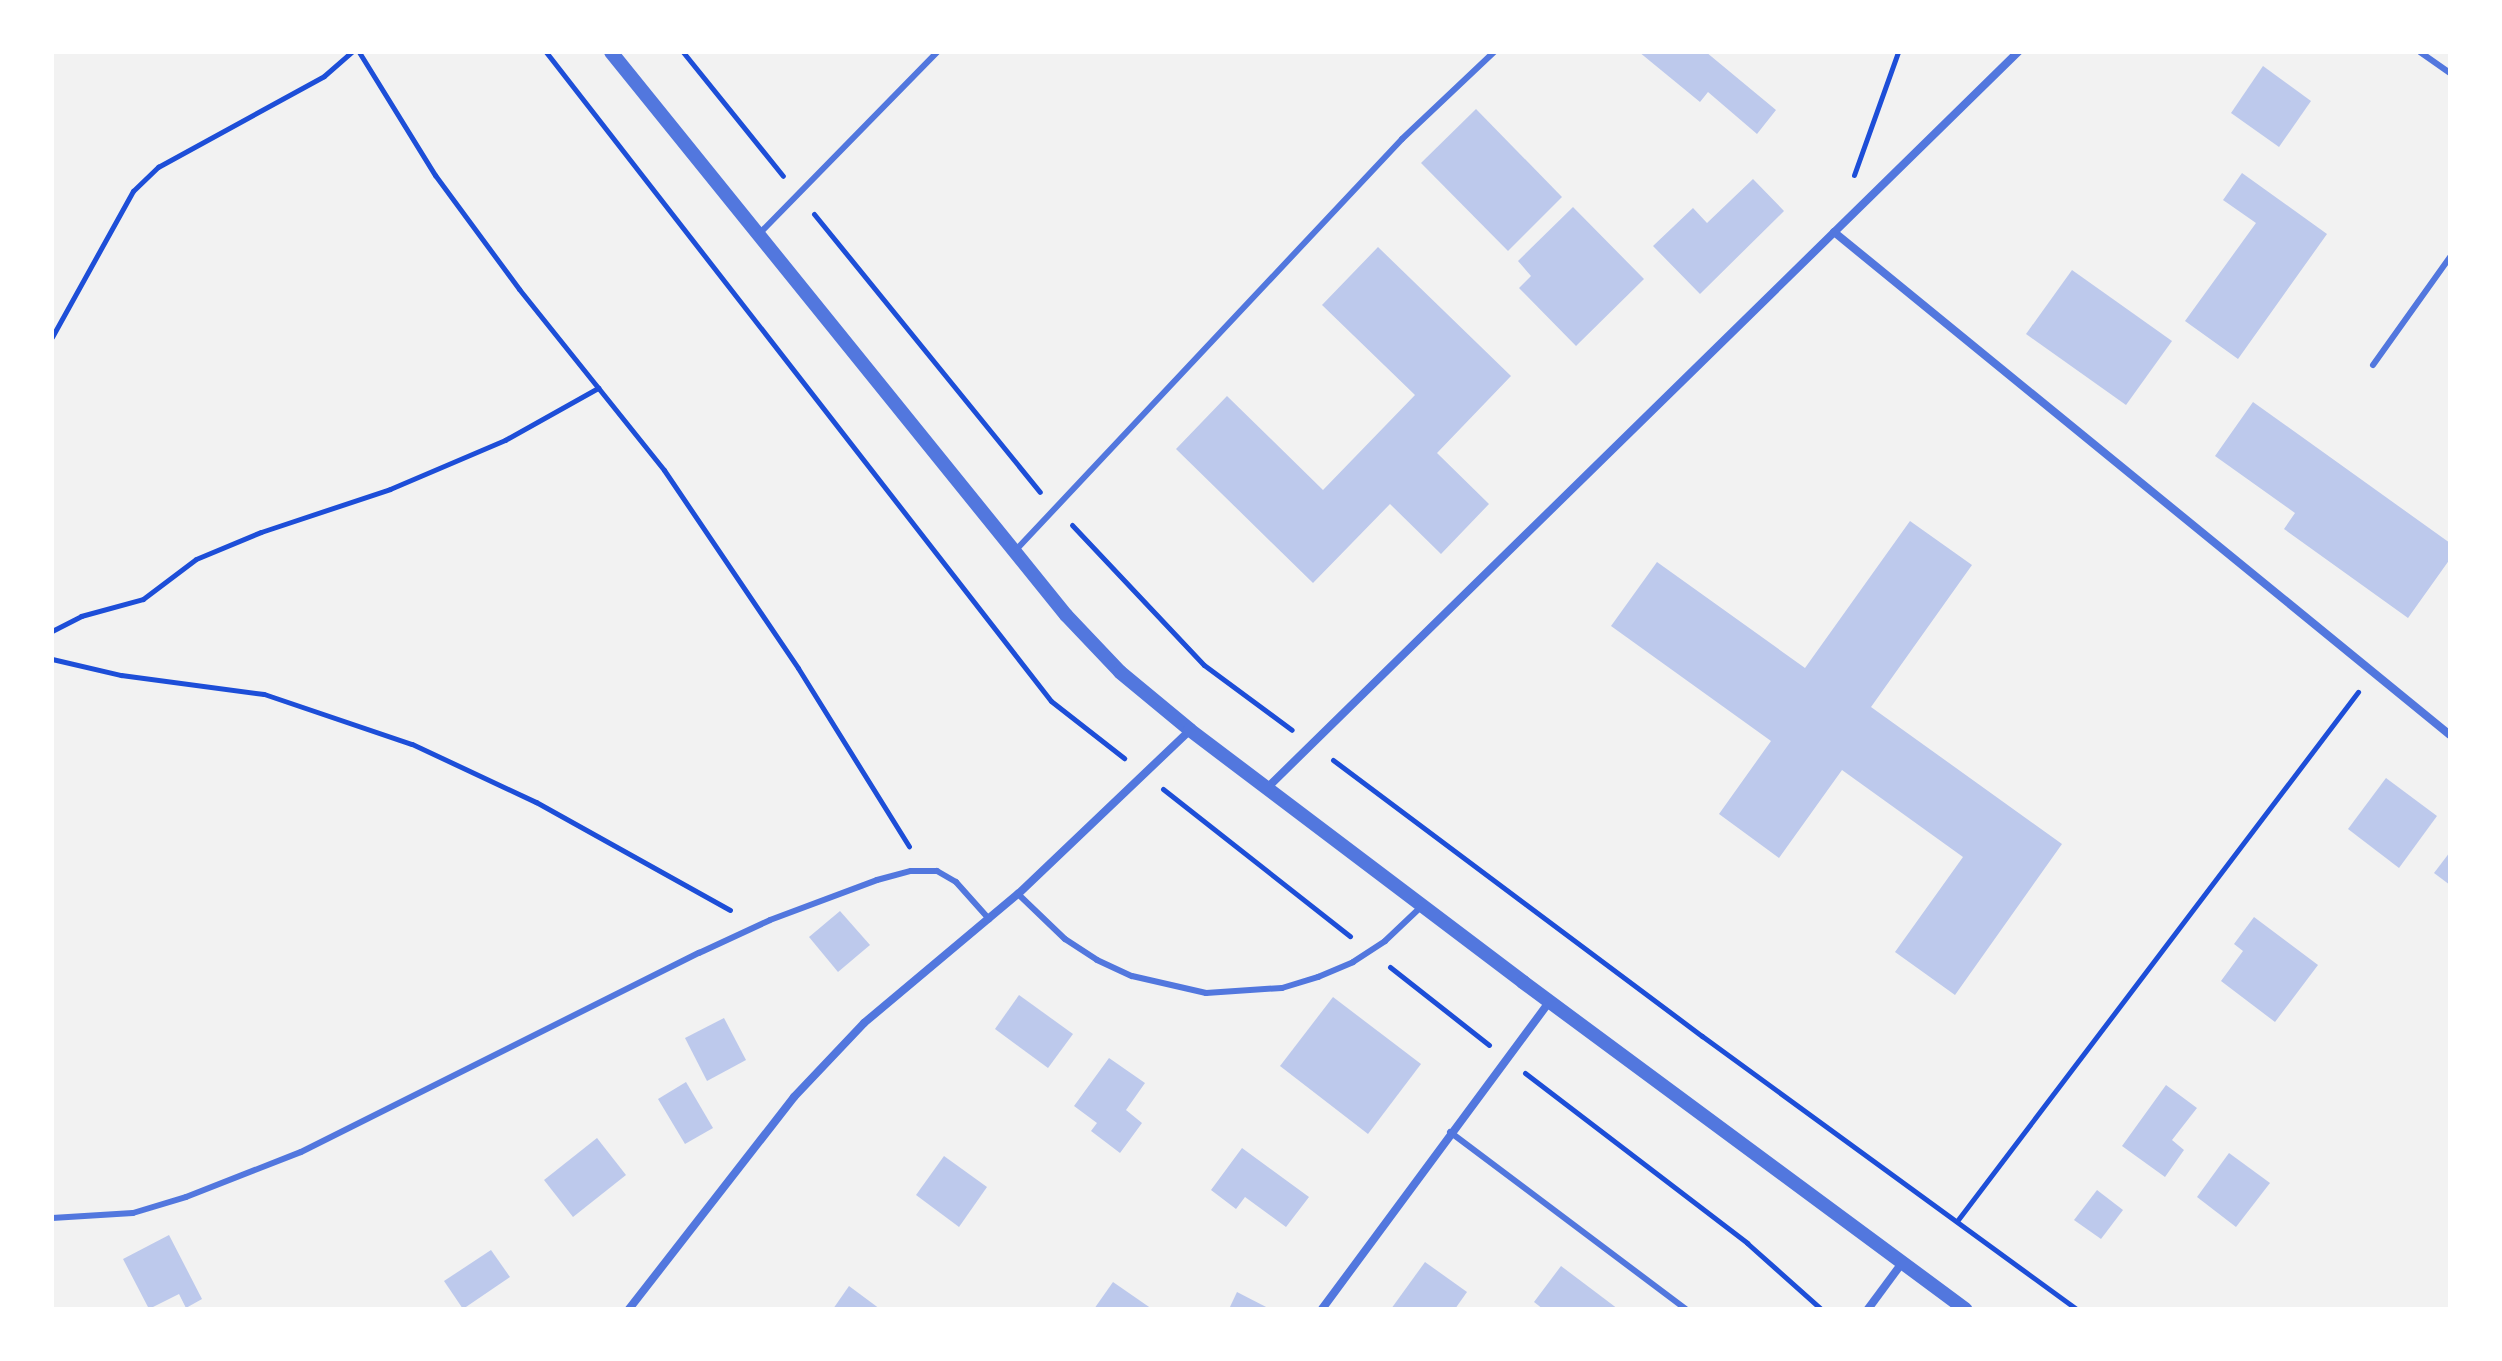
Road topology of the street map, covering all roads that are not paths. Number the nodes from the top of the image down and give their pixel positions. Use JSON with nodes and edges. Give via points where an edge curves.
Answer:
{"nodes":[{"id":1,"x":611,"y":52,"type":"edge"},
{"id":2,"x":937,"y":52,"type":"edge"},
{"id":3,"x":1494,"y":52,"type":"edge"},
{"id":4,"x":2018,"y":52,"type":"edge"},
{"id":5,"x":2420,"y":52,"type":"edge"},
{"id":6,"x":2450,"y":73,"type":"edge"},
{"id":7,"x":1834,"y":232,"type":"junction"},
{"id":8,"x":758,"y":236,"type":"junction"},
{"id":9,"x":2450,"y":257,"type":"edge"},
{"id":10,"x":2373,"y":365,"type":"dead end"},
{"id":11,"x":1015,"y":551,"type":"junction"},
{"id":12,"x":1190,"y":730,"type":"junction"},
{"id":13,"x":2450,"y":735,"type":"edge"},
{"id":14,"x":1267,"y":788,"type":"junction"},
{"id":15,"x":1018,"y":894,"type":"junction"},
{"id":16,"x":1423,"y":904,"type":"junction"},
{"id":17,"x":989,"y":919,"type":"junction"},
{"id":18,"x":1549,"y":1002,"type":"junction"},
{"id":19,"x":1450,"y":1132,"type":"junction"},
{"id":20,"x":52,"y":1218,"type":"edge"},
{"id":21,"x":1902,"y":1263,"type":"junction"},
{"id":22,"x":629,"y":1309,"type":"edge"},
{"id":23,"x":1322,"y":1309,"type":"edge"},
{"id":24,"x":1686,"y":1309,"type":"edge"},
{"id":25,"x":1868,"y":1309,"type":"edge"},
{"id":26,"x":1965,"y":1309,"type":"edge"}],
"edges":[{"from":1,"to":8,"type":"street"},
{"from":2,"to":8,"type":"lane"},
{"from":3,"to":11,"type":"lane","via":[[1402,139]]},
{"from":4,"to":7,"type":"street"},
{"from":5,"to":6,"type":"lane"},
{"from":7,"to":13,"type":"street"},
{"from":7,"to":14,"type":"street"},
{"from":8,"to":11,"type":"street"},
{"from":9,"to":10,"type":"lane"},
{"from":11,"to":12,"type":"street","via":[[1120,672]]},
{"from":12,"to":14,"type":"street"},
{"from":12,"to":15,"type":"street"},
{"from":14,"to":16,"type":"street"},
{"from":15,"to":16,"type":"lane","via":[[1065,939],[1097,960],[1168,987],[1206,993],[1282,988],[1318,977],[1370,951]]},
{"from":15,"to":17,"type":"street"},
{"from":16,"to":18,"type":"street"},
{"from":17,"to":20,"type":"lane","via":[[956,882],[937,871],[877,880],[758,926],[301,1152],[133,1213]]},
{"from":17,"to":22,"type":"street","via":[[864,1023],[794,1097]]},
{"from":18,"to":19,"type":"street"},
{"from":18,"to":21,"type":"street"},
{"from":19,"to":23,"type":"street"},
{"from":19,"to":24,"type":"lane"},
{"from":21,"to":25,"type":"street"},
{"from":21,"to":26,"type":"street"}]}
